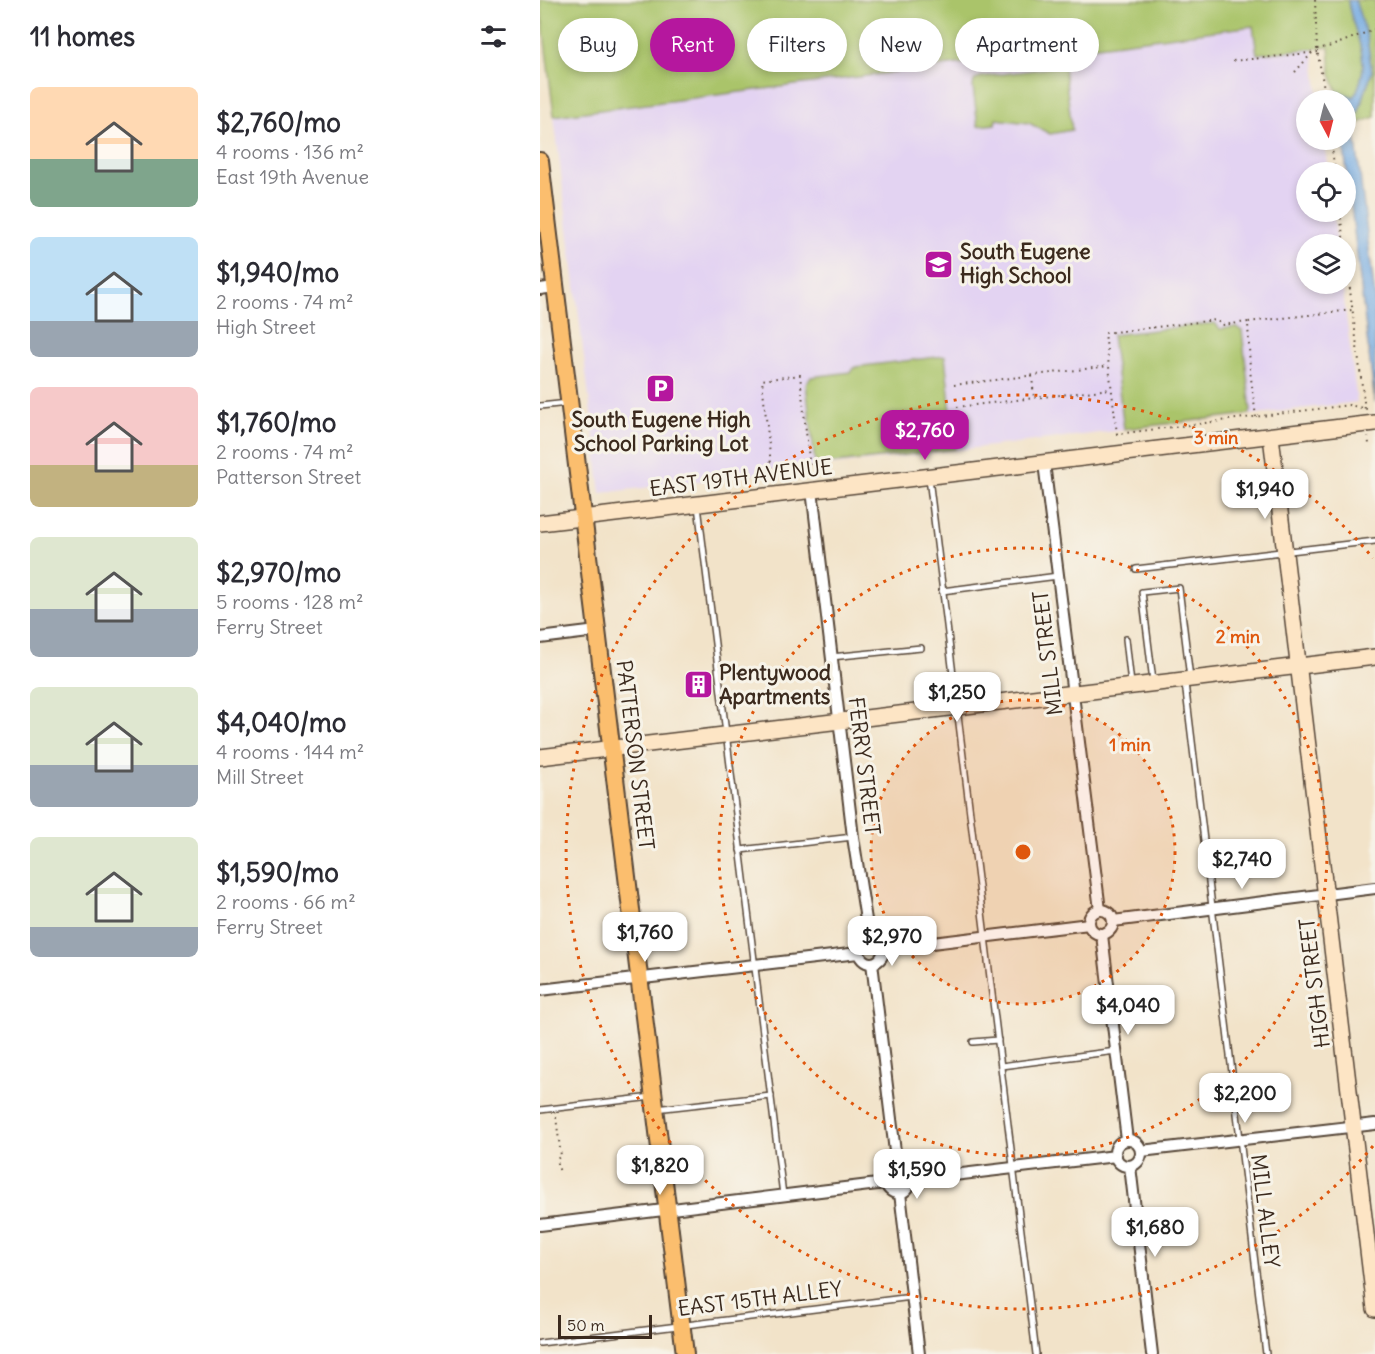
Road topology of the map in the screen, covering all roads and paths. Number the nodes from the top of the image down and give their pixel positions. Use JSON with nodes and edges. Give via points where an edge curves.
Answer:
{"nodes":[{"id":1,"x":1315,"y":0,"type":"edge"},
{"id":2,"x":1375,"y":29,"type":"edge"},
{"id":3,"x":1317,"y":51,"type":"junction"},
{"id":4,"x":1312,"y":53,"type":"junction"},
{"id":5,"x":1233,"y":61,"type":"dead end"},
{"id":6,"x":1295,"y":72,"type":"dead end"},
{"id":7,"x":1324,"y":90,"type":"edge"},
{"id":8,"x":540,"y":161,"type":"edge"},
{"id":9,"x":548,"y":288,"type":"edge"},
{"id":10,"x":1350,"y":294,"type":"edge"},
{"id":11,"x":1352,"y":310,"type":"junction"},
{"id":12,"x":1248,"y":322,"type":"junction"},
{"id":13,"x":1109,"y":366,"type":"junction"},
{"id":14,"x":1032,"y":376,"type":"junction"},
{"id":15,"x":954,"y":385,"type":"dead end"},
{"id":16,"x":1111,"y":389,"type":"junction"},
{"id":17,"x":1035,"y":398,"type":"junction"},
{"id":18,"x":570,"y":403,"type":"junction"},
{"id":19,"x":540,"y":406,"type":"edge"},
{"id":20,"x":957,"y":407,"type":"dead end"},
{"id":21,"x":1256,"y":417,"type":"junction"},
{"id":22,"x":1375,"y":424,"type":"edge"},
{"id":23,"x":1271,"y":436,"type":"junction"},
{"id":24,"x":1044,"y":463,"type":"junction"},
{"id":25,"x":810,"y":470,"type":"dead end"},
{"id":26,"x":772,"y":474,"type":"dead end"},
{"id":27,"x":929,"y":477,"type":"junction"},
{"id":28,"x":812,"y":490,"type":"junction"},
{"id":29,"x":698,"y":504,"type":"junction"},
{"id":30,"x":583,"y":518,"type":"junction"},
{"id":31,"x":540,"y":523,"type":"edge"},
{"id":32,"x":1375,"y":541,"type":"edge"},
{"id":33,"x":1285,"y":552,"type":"junction"},
{"id":34,"x":1136,"y":569,"type":"dead end"},
{"id":35,"x":1059,"y":576,"type":"junction"},
{"id":36,"x":942,"y":591,"type":"junction"},
{"id":37,"x":597,"y":631,"type":"junction"},
{"id":38,"x":540,"y":638,"type":"edge"},
{"id":39,"x":1126,"y":639,"type":"dead end"},
{"id":40,"x":921,"y":648,"type":"dead end"},
{"id":41,"x":831,"y":657,"type":"junction"},
{"id":42,"x":1375,"y":657,"type":"edge"},
{"id":43,"x":1299,"y":666,"type":"junction"},
{"id":44,"x":1187,"y":679,"type":"junction"},
{"id":45,"x":1154,"y":683,"type":"junction"},
{"id":46,"x":1131,"y":686,"type":"junction"},
{"id":47,"x":1073,"y":693,"type":"junction"},
{"id":48,"x":956,"y":707,"type":"junction"},
{"id":49,"x":839,"y":722,"type":"junction"},
{"id":50,"x":727,"y":735,"type":"junction"},
{"id":51,"x":612,"y":748,"type":"junction"},
{"id":52,"x":540,"y":757,"type":"edge"},
{"id":53,"x":853,"y":837,"type":"junction"},
{"id":54,"x":740,"y":850,"type":"junction"},
{"id":55,"x":1375,"y":888,"type":"edge"},
{"id":56,"x":1326,"y":894,"type":"junction"},
{"id":57,"x":1212,"y":908,"type":"junction"},
{"id":58,"x":1100,"y":910,"type":"junction"},
{"id":59,"x":1113,"y":921,"type":"junction"},
{"id":60,"x":1089,"y":924,"type":"junction"},
{"id":61,"x":1102,"y":935,"type":"junction"},
{"id":62,"x":985,"y":936,"type":"junction"},
{"id":63,"x":869,"y":939,"type":"junction"},
{"id":64,"x":883,"y":949,"type":"junction"},
{"id":65,"x":858,"y":953,"type":"junction"},
{"id":66,"x":872,"y":963,"type":"junction"},
{"id":67,"x":754,"y":964,"type":"junction"},
{"id":68,"x":640,"y":978,"type":"junction"},
{"id":69,"x":540,"y":990,"type":"edge"},
{"id":70,"x":998,"y":1040,"type":"junction"},
{"id":71,"x":973,"y":1042,"type":"dead end"},
{"id":72,"x":1116,"y":1052,"type":"junction"},
{"id":73,"x":1001,"y":1066,"type":"junction"},
{"id":74,"x":771,"y":1095,"type":"junction"},
{"id":75,"x":655,"y":1103,"type":"junction"},
{"id":76,"x":555,"y":1108,"type":"junction"},
{"id":77,"x":540,"y":1110,"type":"edge"},
{"id":78,"x":1375,"y":1124,"type":"edge"},
{"id":79,"x":1353,"y":1126,"type":"junction"},
{"id":80,"x":1239,"y":1139,"type":"junction"},
{"id":81,"x":1127,"y":1140,"type":"junction"},
{"id":82,"x":1141,"y":1151,"type":"junction"},
{"id":83,"x":1116,"y":1156,"type":"junction"},
{"id":84,"x":1130,"y":1166,"type":"junction"},
{"id":85,"x":897,"y":1168,"type":"junction"},
{"id":86,"x":1014,"y":1168,"type":"junction"},
{"id":87,"x":560,"y":1174,"type":"dead end"},
{"id":88,"x":910,"y":1180,"type":"junction"},
{"id":89,"x":886,"y":1183,"type":"junction"},
{"id":90,"x":900,"y":1193,"type":"junction"},
{"id":91,"x":783,"y":1195,"type":"junction"},
{"id":92,"x":668,"y":1210,"type":"junction"},
{"id":93,"x":540,"y":1225,"type":"edge"},
{"id":94,"x":912,"y":1297,"type":"junction"},
{"id":95,"x":1375,"y":1309,"type":"edge"},
{"id":96,"x":682,"y":1325,"type":"junction"},
{"id":97,"x":540,"y":1343,"type":"edge"},
{"id":98,"x":685,"y":1354,"type":"edge"},
{"id":99,"x":919,"y":1354,"type":"edge"},
{"id":100,"x":1036,"y":1354,"type":"edge"},
{"id":101,"x":1152,"y":1354,"type":"edge"},
{"id":102,"x":1266,"y":1354,"type":"edge"}],
"edges":[{"from":1,"to":3,"type":"path"},
{"from":2,"to":3,"type":"path"},
{"from":3,"to":4,"type":"path"},
{"from":3,"to":7,"type":"path"},
{"from":4,"to":5,"type":"path"},
{"from":4,"to":6,"type":"path"},
{"from":8,"to":9,"type":"main road","name":"PATTERSON STREET"},
{"from":9,"to":18,"type":"main road","name":"PATTERSON STREET"},
{"from":10,"to":11,"type":"path"},
{"from":11,"to":12,"type":"path"},
{"from":11,"to":21,"type":"path","via":[[1365,409],[1349,405]]},
{"from":12,"to":13,"type":"path","via":[[1222,325],[1216,320],[1105,333]]},
{"from":12,"to":21,"type":"path"},
{"from":13,"to":14,"type":"path"},
{"from":13,"to":16,"type":"path"},
{"from":14,"to":15,"type":"path"},
{"from":14,"to":17,"type":"path"},
{"from":16,"to":17,"type":"path"},
{"from":16,"to":21,"type":"path","via":[[1117,434]]},
{"from":17,"to":20,"type":"path"},
{"from":18,"to":19,"type":"lane"},
{"from":18,"to":30,"type":"main road","name":"PATTERSON STREET"},
{"from":22,"to":23,"type":"street","name":"EAST 19TH AVENUE"},
{"from":23,"to":24,"type":"street","name":"EAST 19TH AVENUE"},
{"from":23,"to":33,"type":"street","name":"HIGH STREET"},
{"from":24,"to":27,"type":"street","name":"EAST 19TH AVENUE"},
{"from":24,"to":35,"type":"street","name":"MILL STREET"},
{"from":25,"to":26,"type":"path","via":[[800,375],[762,380]]},
{"from":27,"to":28,"type":"street","name":"EAST 19TH AVENUE"},
{"from":27,"to":36,"type":"lane"},
{"from":28,"to":29,"type":"street","name":"EAST 19TH AVENUE"},
{"from":28,"to":41,"type":"street","name":"FERRY STREET"},
{"from":29,"to":30,"type":"street","name":"EAST 19TH AVENUE"},
{"from":29,"to":50,"type":"lane"},
{"from":30,"to":31,"type":"street","name":"EAST 19TH AVENUE"},
{"from":30,"to":37,"type":"main road","name":"PATTERSON STREET"},
{"from":32,"to":33,"type":"lane"},
{"from":33,"to":34,"type":"lane"},
{"from":33,"to":43,"type":"street","name":"HIGH STREET"},
{"from":35,"to":36,"type":"lane"},
{"from":35,"to":47,"type":"street","name":"MILL STREET"},
{"from":36,"to":48,"type":"lane"},
{"from":37,"to":38,"type":"street"},
{"from":37,"to":51,"type":"main road","name":"PATTERSON STREET"},
{"from":39,"to":46,"type":"lane"},
{"from":40,"to":41,"type":"lane"},
{"from":41,"to":49,"type":"street","name":"FERRY STREET"},
{"from":42,"to":43,"type":"street"},
{"from":43,"to":44,"type":"street"},
{"from":43,"to":56,"type":"street","name":"HIGH STREET"},
{"from":44,"to":45,"type":"street"},
{"from":44,"to":45,"type":"lane","name":"MILL ALLEY","via":[[1179,588],[1142,592]]},
{"from":44,"to":57,"type":"lane","name":"MILL ALLEY"},
{"from":45,"to":46,"type":"street"},
{"from":46,"to":47,"type":"street"},
{"from":47,"to":48,"type":"street"},
{"from":47,"to":58,"type":"street","name":"MILL STREET"},
{"from":48,"to":49,"type":"street"},
{"from":48,"to":62,"type":"lane"},
{"from":49,"to":50,"type":"street"},
{"from":49,"to":53,"type":"street","name":"FERRY STREET"},
{"from":50,"to":51,"type":"street"},
{"from":50,"to":54,"type":"lane"},
{"from":51,"to":52,"type":"street"},
{"from":51,"to":68,"type":"main road","name":"PATTERSON STREET"},
{"from":53,"to":54,"type":"lane"},
{"from":53,"to":63,"type":"street","name":"FERRY STREET"},
{"from":54,"to":67,"type":"lane"},
{"from":55,"to":56,"type":"street"},
{"from":56,"to":57,"type":"street"},
{"from":56,"to":79,"type":"street","name":"HIGH STREET"},
{"from":57,"to":59,"type":"street"},
{"from":57,"to":80,"type":"lane","name":"MILL ALLEY"},
{"from":58,"to":59,"type":"street","via":[[1109,913]]},
{"from":58,"to":60,"type":"street","via":[[1092,914]]},
{"from":59,"to":61,"type":"street","via":[[1111,930]]},
{"from":60,"to":61,"type":"street","via":[[1093,932]]},
{"from":60,"to":62,"type":"street"},
{"from":61,"to":72,"type":"street"},
{"from":62,"to":64,"type":"street"},
{"from":62,"to":70,"type":"lane"},
{"from":63,"to":64,"type":"street","via":[[878,941]]},
{"from":63,"to":65,"type":"street","via":[[861,944]]},
{"from":64,"to":66,"type":"street","via":[[881,958]]},
{"from":65,"to":66,"type":"street","via":[[863,961]]},
{"from":65,"to":67,"type":"street"},
{"from":66,"to":85,"type":"street"},
{"from":67,"to":68,"type":"street"},
{"from":67,"to":74,"type":"lane"},
{"from":68,"to":69,"type":"street"},
{"from":68,"to":75,"type":"main road","name":"PATTERSON STREET"},
{"from":70,"to":71,"type":"lane"},
{"from":70,"to":73,"type":"lane"},
{"from":72,"to":73,"type":"lane"},
{"from":72,"to":81,"type":"street"},
{"from":73,"to":86,"type":"lane"},
{"from":74,"to":75,"type":"lane"},
{"from":74,"to":91,"type":"lane"},
{"from":75,"to":76,"type":"lane"},
{"from":75,"to":92,"type":"main road","name":"PATTERSON STREET"},
{"from":76,"to":77,"type":"lane"},
{"from":76,"to":87,"type":"path"},
{"from":78,"to":79,"type":"street"},
{"from":79,"to":80,"type":"street"},
{"from":79,"to":95,"type":"street","name":"HIGH STREET"},
{"from":80,"to":82,"type":"street"},
{"from":80,"to":102,"type":"lane","name":"MILL ALLEY"},
{"from":81,"to":82,"type":"street","via":[[1138,1144]]},
{"from":81,"to":83,"type":"street","via":[[1118,1146]]},
{"from":82,"to":84,"type":"street","via":[[1137,1162]]},
{"from":83,"to":84,"type":"street","via":[[1119,1162]]},
{"from":83,"to":86,"type":"street"},
{"from":84,"to":101,"type":"street"},
{"from":85,"to":88,"type":"street","via":[[904,1170]]},
{"from":85,"to":89,"type":"street","via":[[887,1175]]},
{"from":86,"to":88,"type":"street"},
{"from":86,"to":100,"type":"lane"},
{"from":88,"to":90,"type":"street","via":[[909,1187]]},
{"from":89,"to":90,"type":"street","via":[[892,1192]]},
{"from":89,"to":91,"type":"street"},
{"from":90,"to":94,"type":"street"},
{"from":91,"to":92,"type":"street"},
{"from":92,"to":93,"type":"street"},
{"from":92,"to":96,"type":"main road","name":"PATTERSON STREET"},
{"from":94,"to":96,"type":"lane","name":"EAST 15TH ALLEY"},
{"from":94,"to":99,"type":"street"},
{"from":96,"to":97,"type":"lane","name":"EAST 15TH ALLEY"},
{"from":96,"to":98,"type":"main road","name":"PATTERSON STREET"}]}
